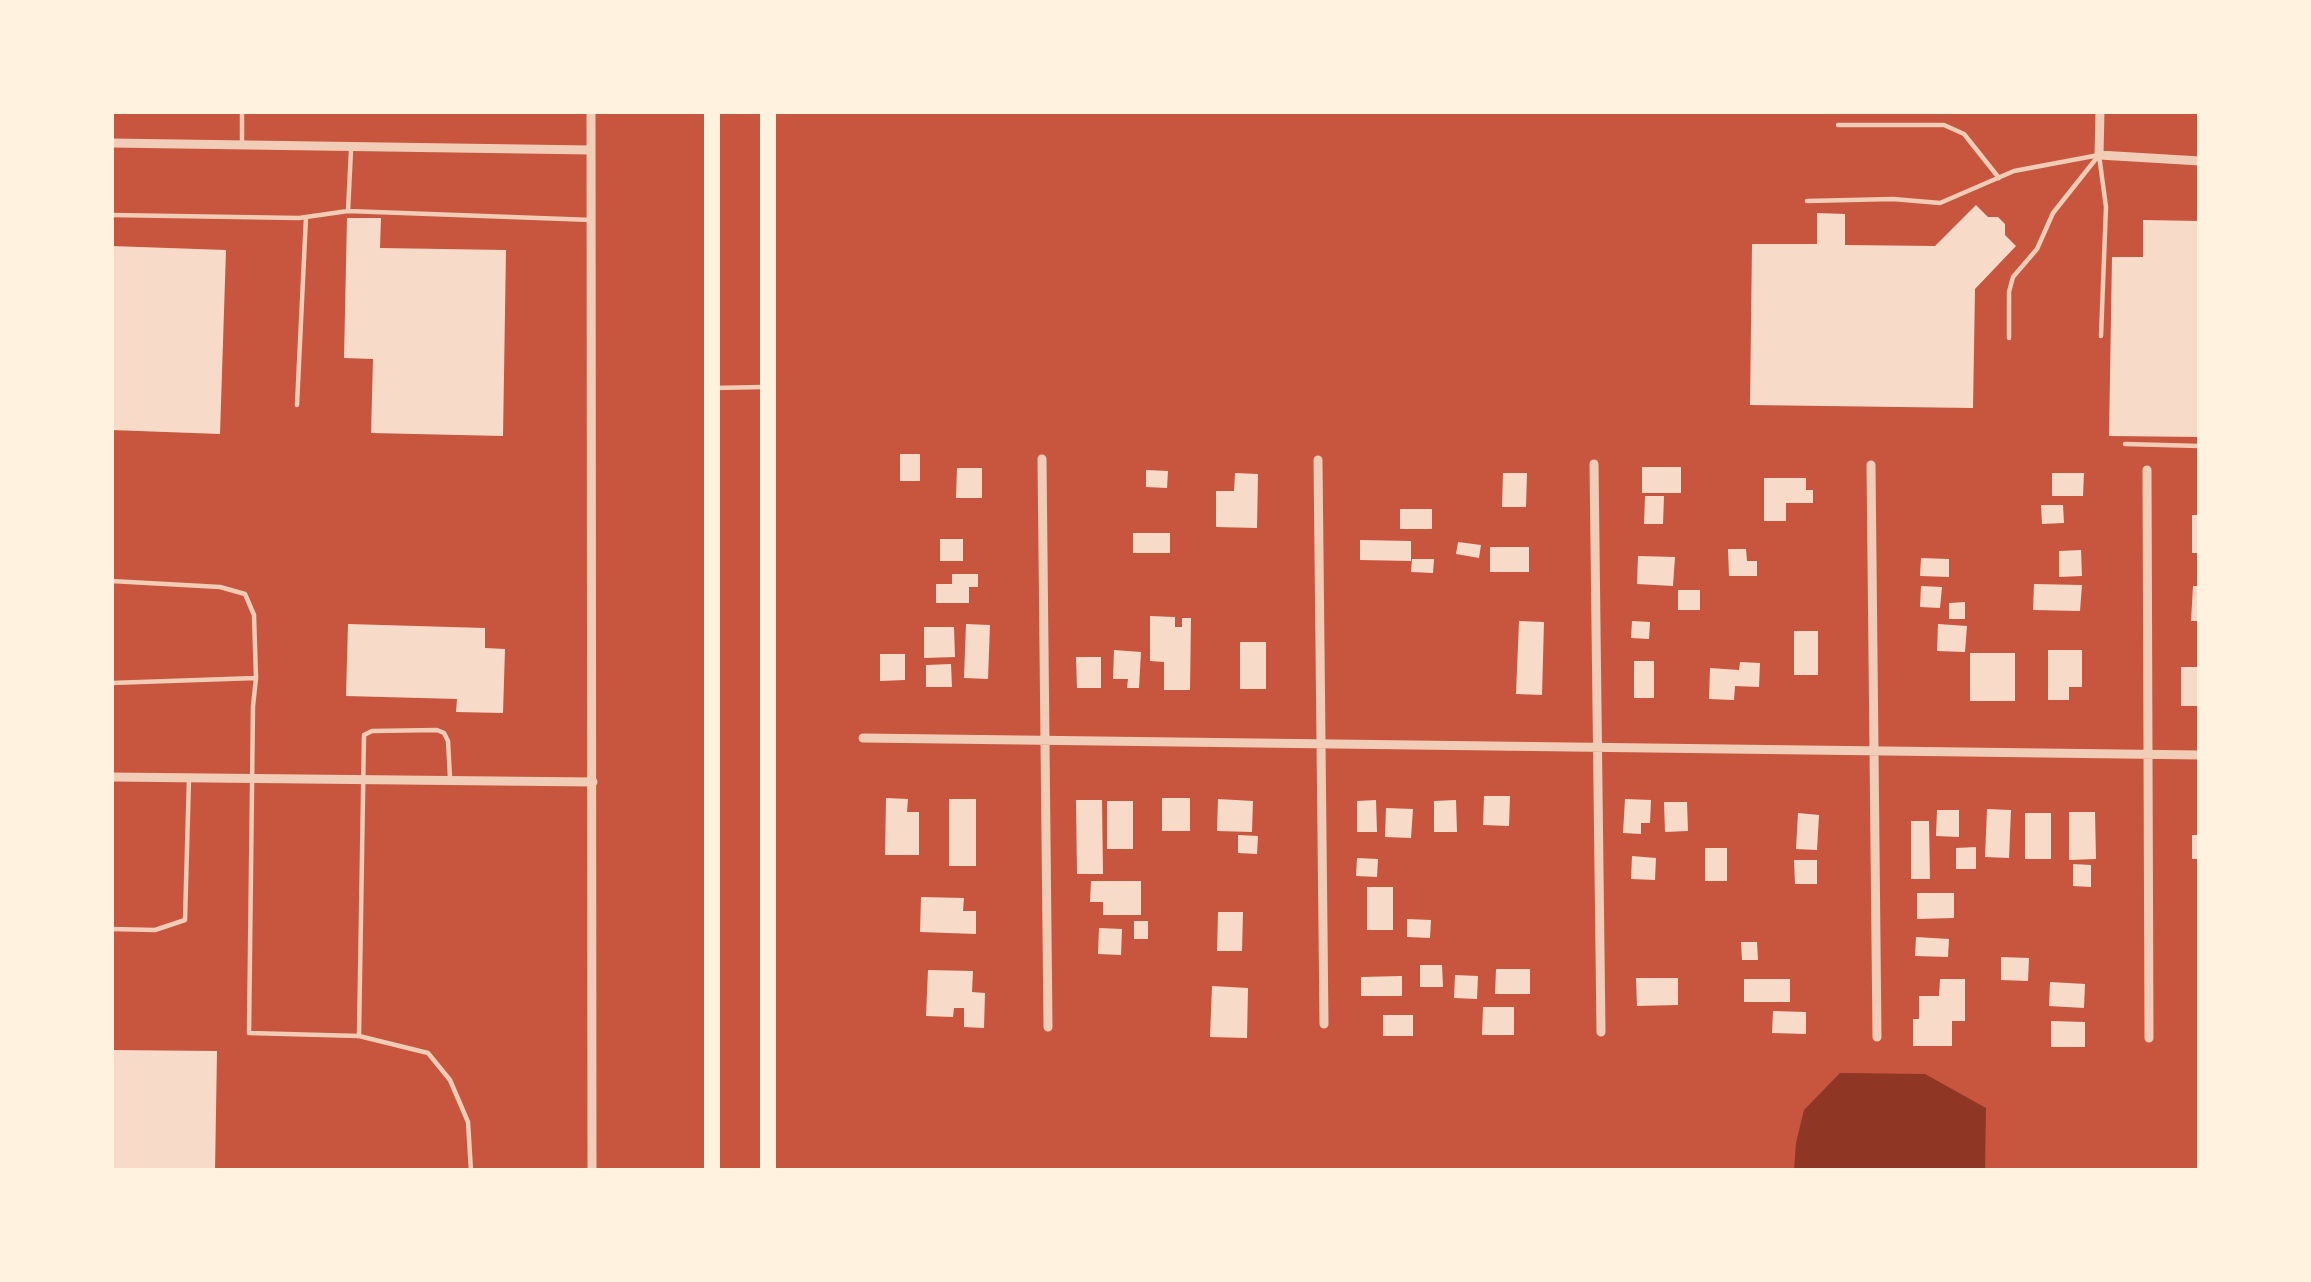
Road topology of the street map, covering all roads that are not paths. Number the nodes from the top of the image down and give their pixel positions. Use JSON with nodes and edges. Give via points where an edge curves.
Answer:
{"nodes":[{"id":1,"x":242,"y":111,"type":"edge"},
{"id":2,"x":591,"y":111,"type":"edge"},
{"id":3,"x":712,"y":111,"type":"edge"},
{"id":4,"x":768,"y":111,"type":"edge"},
{"id":5,"x":2100,"y":111,"type":"edge"},
{"id":6,"x":1838,"y":125,"type":"dead end"},
{"id":7,"x":111,"y":143,"type":"edge"},
{"id":8,"x":242,"y":145,"type":"junction"},
{"id":9,"x":351,"y":146,"type":"junction"},
{"id":10,"x":591,"y":150,"type":"junction"},
{"id":11,"x":2099,"y":154,"type":"junction"},
{"id":12,"x":2200,"y":161,"type":"edge"},
{"id":13,"x":2000,"y":178,"type":"junction"},
{"id":14,"x":1807,"y":201,"type":"dead end"},
{"id":15,"x":348,"y":211,"type":"junction"},
{"id":16,"x":111,"y":215,"type":"edge"},
{"id":17,"x":306,"y":217,"type":"junction"},
{"id":18,"x":592,"y":220,"type":"junction"},
{"id":19,"x":2101,"y":336,"type":"dead end"},
{"id":20,"x":2009,"y":338,"type":"dead end"},
{"id":21,"x":769,"y":387,"type":"junction"},
{"id":22,"x":712,"y":388,"type":"junction"},
{"id":23,"x":297,"y":405,"type":"dead end"},
{"id":24,"x":2125,"y":444,"type":"dead end"},
{"id":25,"x":2200,"y":446,"type":"edge"},
{"id":26,"x":1042,"y":459,"type":"dead end"},
{"id":27,"x":1318,"y":460,"type":"dead end"},
{"id":28,"x":1594,"y":464,"type":"dead end"},
{"id":29,"x":1871,"y":465,"type":"dead end"},
{"id":30,"x":2146,"y":470,"type":"dead end"},
{"id":31,"x":111,"y":581,"type":"edge"},
{"id":32,"x":256,"y":678,"type":"junction"},
{"id":33,"x":111,"y":683,"type":"edge"},
{"id":34,"x":863,"y":738,"type":"dead end"},
{"id":35,"x":1045,"y":740,"type":"junction"},
{"id":36,"x":1322,"y":744,"type":"junction"},
{"id":37,"x":1598,"y":747,"type":"junction"},
{"id":38,"x":1874,"y":751,"type":"junction"},
{"id":39,"x":2148,"y":754,"type":"junction"},
{"id":40,"x":2200,"y":754,"type":"edge"},
{"id":41,"x":111,"y":778,"type":"edge"},
{"id":42,"x":189,"y":778,"type":"junction"},
{"id":43,"x":251,"y":779,"type":"junction"},
{"id":44,"x":363,"y":779,"type":"junction"},
{"id":45,"x":450,"y":780,"type":"junction"},
{"id":46,"x":592,"y":782,"type":"junction"},
{"id":47,"x":111,"y":929,"type":"edge"},
{"id":48,"x":1324,"y":1024,"type":"dead end"},
{"id":49,"x":1048,"y":1027,"type":"dead end"},
{"id":50,"x":1601,"y":1032,"type":"dead end"},
{"id":51,"x":358,"y":1036,"type":"junction"},
{"id":52,"x":1876,"y":1037,"type":"dead end"},
{"id":53,"x":2149,"y":1038,"type":"dead end"},
{"id":54,"x":471,"y":1171,"type":"edge"},
{"id":55,"x":592,"y":1171,"type":"edge"},
{"id":56,"x":712,"y":1171,"type":"edge"},
{"id":57,"x":768,"y":1171,"type":"edge"}],
"edges":[{"from":1,"to":8,"type":"lane"},
{"from":2,"to":10,"type":"street"},
{"from":3,"to":22,"type":"highway"},
{"from":4,"to":21,"type":"highway"},
{"from":5,"to":11,"type":"street"},
{"from":6,"to":13,"type":"lane","via":[[1944,125],[1964,134]]},
{"from":7,"to":8,"type":"street"},
{"from":8,"to":9,"type":"street"},
{"from":9,"to":10,"type":"street"},
{"from":9,"to":15,"type":"lane"},
{"from":10,"to":18,"type":"street"},
{"from":11,"to":12,"type":"street"},
{"from":11,"to":13,"type":"lane"},
{"from":11,"to":19,"type":"lane","via":[[2106,207]]},
{"from":11,"to":20,"type":"lane","via":[[2013,277]]},
{"from":13,"to":14,"type":"lane","via":[[1940,203]]},
{"from":15,"to":17,"type":"lane"},
{"from":15,"to":18,"type":"lane"},
{"from":16,"to":17,"type":"lane"},
{"from":17,"to":23,"type":"lane"},
{"from":18,"to":46,"type":"street"},
{"from":21,"to":22,"type":"lane"},
{"from":21,"to":57,"type":"highway"},
{"from":22,"to":56,"type":"highway"},
{"from":24,"to":25,"type":"lane"},
{"from":26,"to":35,"type":"street"},
{"from":27,"to":36,"type":"street"},
{"from":28,"to":37,"type":"street"},
{"from":29,"to":38,"type":"street"},
{"from":30,"to":39,"type":"street"},
{"from":31,"to":32,"type":"lane","via":[[245,594],[254,615]]},
{"from":32,"to":33,"type":"lane"},
{"from":32,"to":43,"type":"lane"},
{"from":34,"to":35,"type":"street"},
{"from":35,"to":36,"type":"street"},
{"from":35,"to":49,"type":"street"},
{"from":36,"to":37,"type":"street"},
{"from":36,"to":48,"type":"street"},
{"from":37,"to":38,"type":"street"},
{"from":37,"to":50,"type":"street"},
{"from":38,"to":39,"type":"street"},
{"from":38,"to":52,"type":"street"},
{"from":39,"to":40,"type":"street"},
{"from":39,"to":53,"type":"street"},
{"from":41,"to":42,"type":"street"},
{"from":42,"to":43,"type":"street"},
{"from":42,"to":47,"type":"lane","via":[[184,920],[154,930]]},
{"from":43,"to":44,"type":"street"},
{"from":43,"to":51,"type":"lane","via":[[249,1033]]},
{"from":44,"to":45,"type":"street"},
{"from":44,"to":45,"type":"lane","via":[[364,735],[437,730],[448,740]]},
{"from":44,"to":51,"type":"lane"},
{"from":45,"to":46,"type":"street"},
{"from":46,"to":55,"type":"street"},
{"from":51,"to":54,"type":"lane","via":[[428,1053],[439,1066],[468,1122]]}]}
